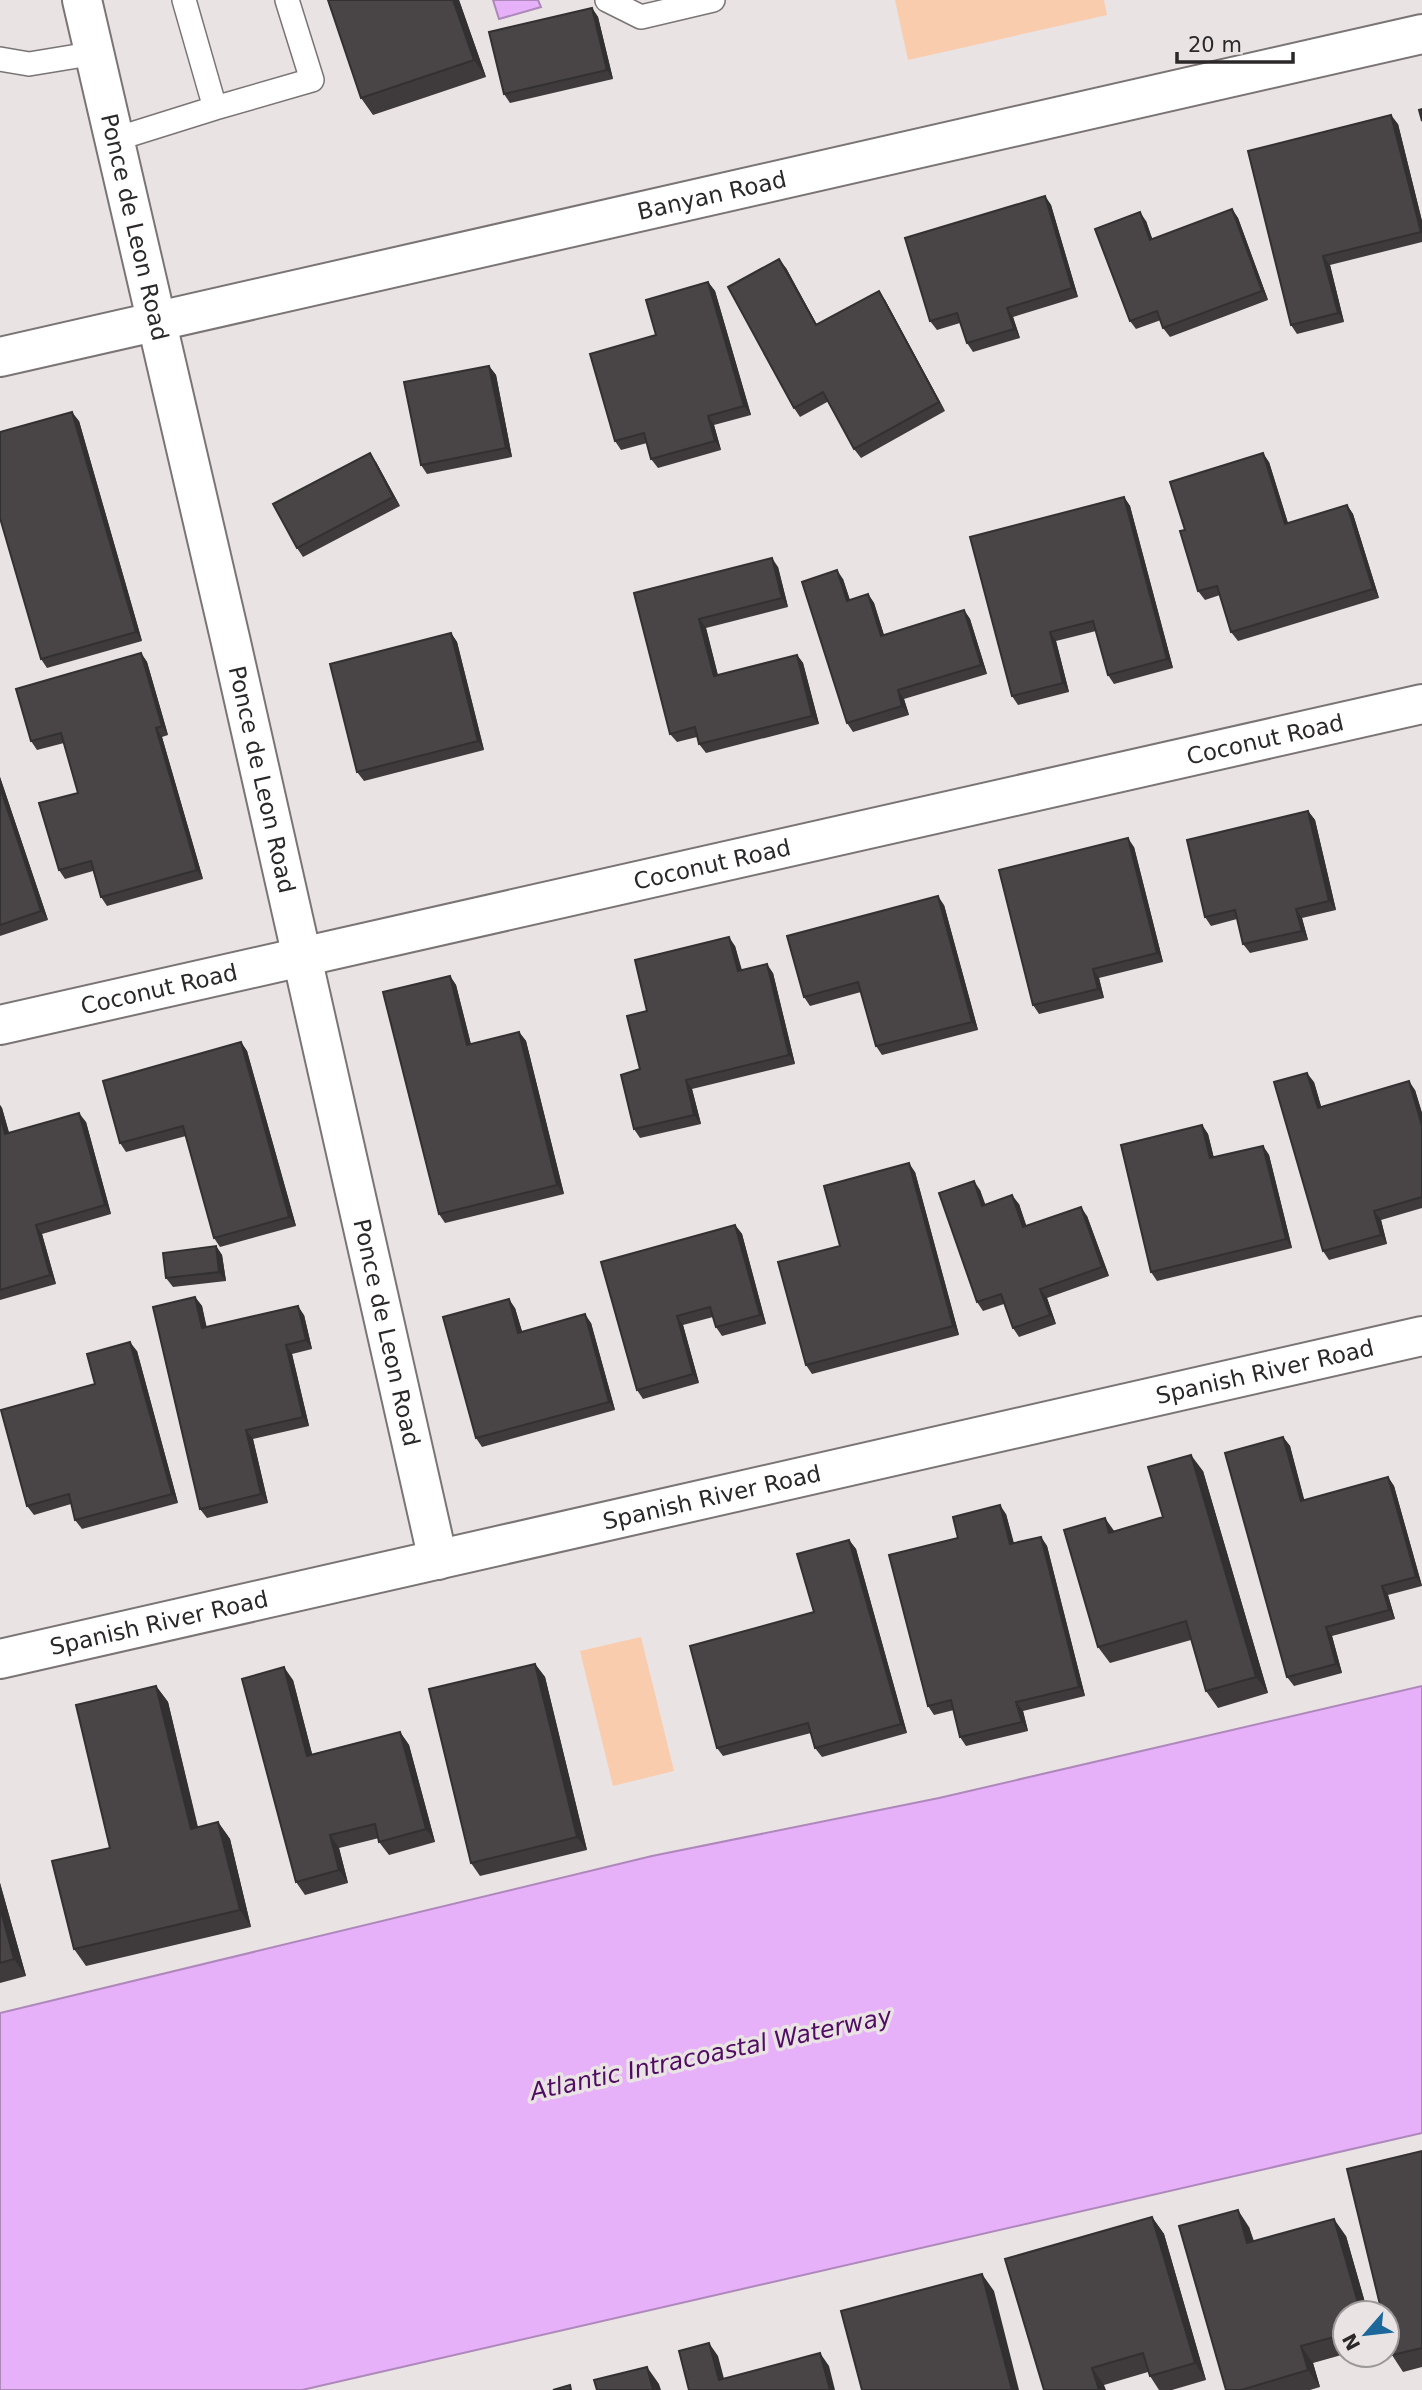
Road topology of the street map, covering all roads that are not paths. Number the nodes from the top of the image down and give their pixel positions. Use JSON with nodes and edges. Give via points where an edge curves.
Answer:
{"nodes":[{"id":1,"x":82,"y":0,"type":"edge"},
{"id":2,"x":184,"y":0,"type":"edge"},
{"id":3,"x":287,"y":0,"type":"edge"},
{"id":4,"x":607,"y":0,"type":"edge"},
{"id":5,"x":713,"y":0,"type":"edge"},
{"id":6,"x":1422,"y":34,"type":"edge"},
{"id":7,"x":96,"y":53,"type":"junction"},
{"id":8,"x":0,"y":59,"type":"edge"},
{"id":9,"x":215,"y":108,"type":"junction"},
{"id":10,"x":116,"y":139,"type":"junction"},
{"id":11,"x":157,"y":321,"type":"junction"},
{"id":12,"x":0,"y":357,"type":"edge"},
{"id":13,"x":1422,"y":704,"type":"edge"},
{"id":14,"x":302,"y":958,"type":"junction"},
{"id":15,"x":0,"y":1025,"type":"edge"},
{"id":16,"x":1422,"y":1336,"type":"edge"},
{"id":17,"x":438,"y":1560,"type":"junction"},
{"id":18,"x":0,"y":1659,"type":"edge"}],
"edges":[{"from":1,"to":7,"type":"street","name":"Ponce de Leon Road"},
{"from":2,"to":9,"type":"lane"},
{"from":3,"to":9,"type":"lane","via":[[312,80]]},
{"from":4,"to":5,"type":"lane","via":[[641,17]]},
{"from":6,"to":11,"type":"street","name":"Banyan Road"},
{"from":7,"to":8,"type":"lane","via":[[29,64]]},
{"from":7,"to":10,"type":"street","name":"Ponce de Leon Road"},
{"from":9,"to":10,"type":"lane"},
{"from":10,"to":11,"type":"street","name":"Ponce de Leon Road"},
{"from":11,"to":12,"type":"street","name":"Banyan Road"},
{"from":11,"to":14,"type":"street","name":"Ponce de Leon Road"},
{"from":13,"to":14,"type":"street","name":"Coconut Road"},
{"from":14,"to":15,"type":"street","name":"Coconut Road"},
{"from":14,"to":17,"type":"street","name":"Ponce de Leon Road"},
{"from":16,"to":17,"type":"street","name":"Spanish River Road"},
{"from":17,"to":18,"type":"street","name":"Spanish River Road"}]}
